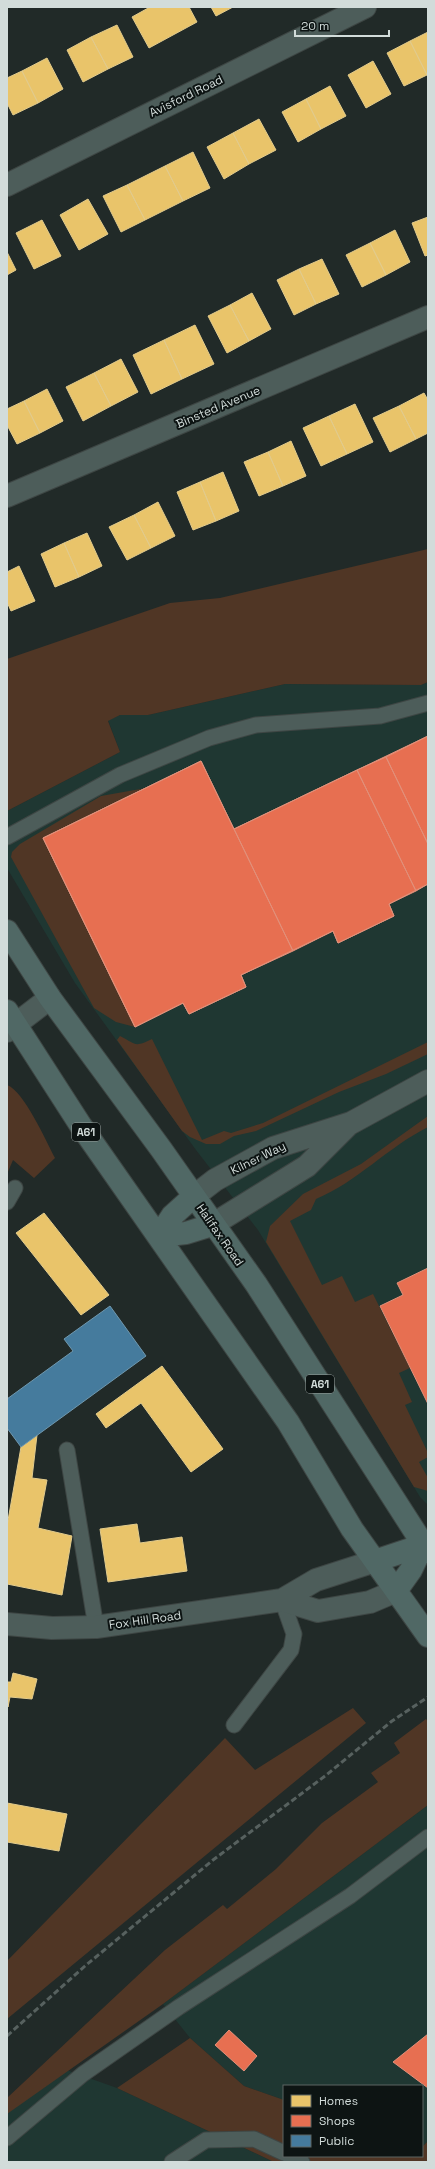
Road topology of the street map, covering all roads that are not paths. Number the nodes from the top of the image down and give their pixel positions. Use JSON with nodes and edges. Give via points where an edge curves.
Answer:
{"nodes":[{"id":1,"x":365,"y":7,"type":"edge"},
{"id":2,"x":7,"y":185,"type":"edge"},
{"id":3,"x":428,"y":317,"type":"edge"},
{"id":4,"x":7,"y":496,"type":"edge"},
{"id":5,"x":428,"y":703,"type":"edge"},
{"id":6,"x":7,"y":837,"type":"edge"},
{"id":7,"x":7,"y":931,"type":"edge"},
{"id":8,"x":50,"y":998,"type":"junction"},
{"id":9,"x":10,"y":1022,"type":"edge"},
{"id":10,"x":428,"y":1081,"type":"edge"},
{"id":11,"x":351,"y":1123,"type":"junction"},
{"id":12,"x":16,"y":1188,"type":"dead end"},
{"id":13,"x":193,"y":1197,"type":"junction"},
{"id":14,"x":7,"y":1202,"type":"edge"},
{"id":15,"x":212,"y":1225,"type":"junction"},
{"id":16,"x":159,"y":1236,"type":"junction"},
{"id":17,"x":67,"y":1450,"type":"dead end"},
{"id":18,"x":426,"y":1547,"type":"edge"},
{"id":19,"x":375,"y":1561,"type":"junction"},
{"id":20,"x":396,"y":1591,"type":"junction"},
{"id":21,"x":282,"y":1600,"type":"junction"},
{"id":22,"x":7,"y":1624,"type":"edge"},
{"id":23,"x":96,"y":1627,"type":"junction"},
{"id":24,"x":428,"y":1636,"type":"edge"},
{"id":25,"x":234,"y":1725,"type":"dead end"},
{"id":26,"x":428,"y":1837,"type":"edge"},
{"id":27,"x":7,"y":2138,"type":"edge"},
{"id":28,"x":283,"y":2153,"type":"edge"},
{"id":29,"x":291,"y":2157,"type":"edge"},
{"id":30,"x":172,"y":2162,"type":"edge"},
{"id":31,"x":302,"y":2162,"type":"edge"}],
"edges":[{"from":1,"to":2,"type":"street","name":"Avisford Road"},
{"from":3,"to":4,"type":"street","name":"Binsted Avenue"},
{"from":5,"to":6,"type":"lane","via":[[380,716],[256,725],[209,738],[120,775]]},
{"from":7,"to":8,"type":"highway","name":"Halifax Road","number":"A61"},
{"from":8,"to":9,"type":"street"},
{"from":8,"to":13,"type":"highway","name":"Halifax Road","number":"A61","via":[[161,1148]]},
{"from":9,"to":16,"type":"highway","number":"A61"},
{"from":10,"to":11,"type":"street","name":"Kilner Way"},
{"from":11,"to":13,"type":"street","name":"Kilner Way","via":[[273,1148],[215,1180]]},
{"from":11,"to":15,"type":"street","name":"Kilner Way","via":[[307,1166]]},
{"from":12,"to":14,"type":"lane"},
{"from":13,"to":15,"type":"highway","name":"Halifax Road","number":"A61"},
{"from":13,"to":16,"type":"highway","via":[[172,1216]]},
{"from":15,"to":16,"type":"highway","via":[[186,1233]]},
{"from":15,"to":18,"type":"highway","name":"Halifax Road","number":"A61","via":[[273,1311]]},
{"from":16,"to":19,"type":"highway","number":"A61","via":[[288,1422]]},
{"from":17,"to":23,"type":"lane"},
{"from":18,"to":19,"type":"highway"},
{"from":18,"to":20,"type":"highway"},
{"from":19,"to":20,"type":"highway","number":"A61"},
{"from":19,"to":21,"type":"street","name":"Fox Hill Road","via":[[316,1580]]},
{"from":20,"to":21,"type":"street","name":"Fox Hill Road","via":[[370,1602],[318,1611]]},
{"from":20,"to":24,"type":"highway","number":"A61"},
{"from":21,"to":23,"type":"street","name":"Fox Hill Road"},
{"from":21,"to":25,"type":"lane","via":[[294,1634],[291,1650]]},
{"from":22,"to":23,"type":"street","name":"Fox Hill Road","via":[[52,1628]]},
{"from":26,"to":27,"type":"lane","via":[[350,1896],[179,2007],[83,2074]]},
{"from":28,"to":30,"type":"lane","via":[[254,2139],[206,2140]]},
{"from":29,"to":31,"type":"lane"}]}
